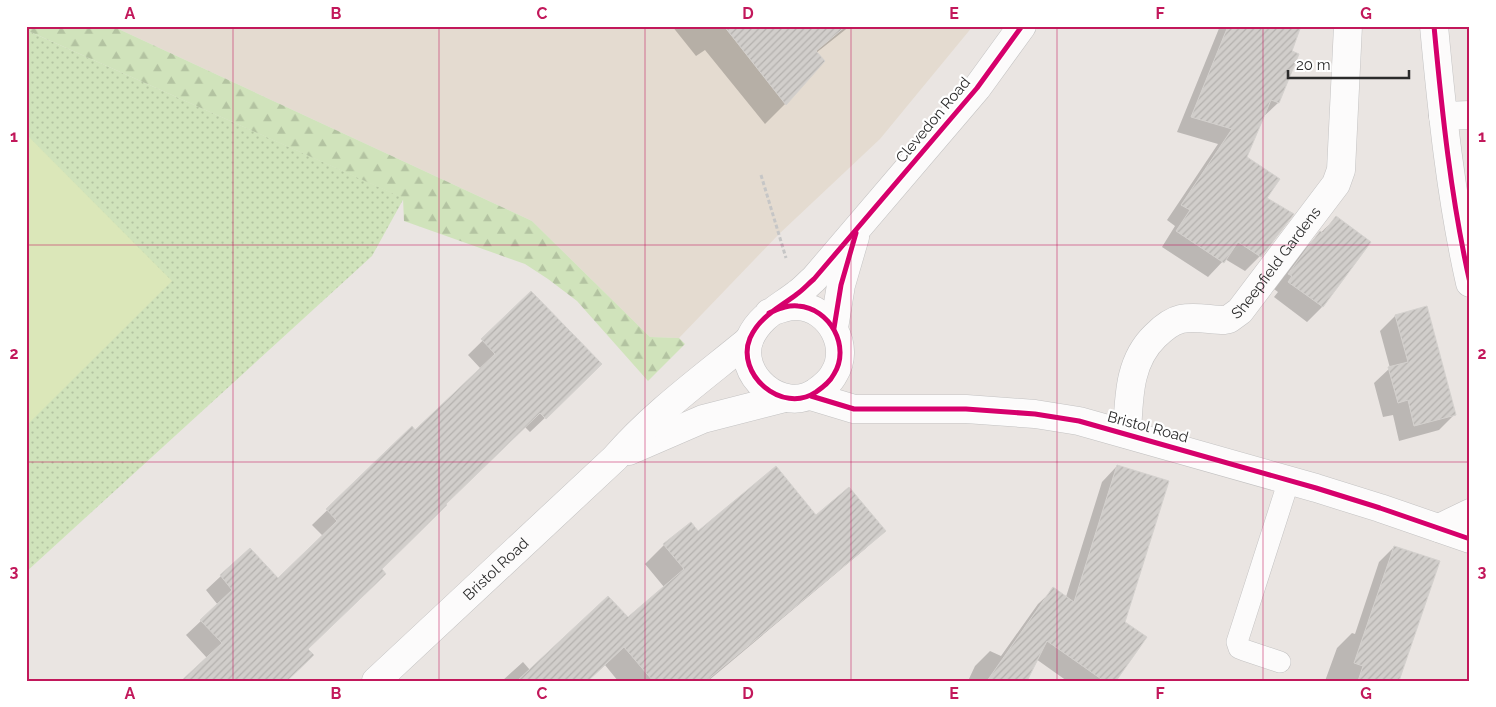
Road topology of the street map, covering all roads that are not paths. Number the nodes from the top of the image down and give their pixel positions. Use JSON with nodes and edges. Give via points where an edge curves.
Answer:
{"nodes":[{"id":1,"x":1022,"y":26,"type":"edge"},
{"id":2,"x":1348,"y":26,"type":"edge"},
{"id":3,"x":1434,"y":26,"type":"edge"},
{"id":4,"x":1456,"y":115,"type":"edge"},
{"id":5,"x":859,"y":226,"type":"junction"},
{"id":6,"x":1470,"y":284,"type":"edge"},
{"id":7,"x":769,"y":313,"type":"junction"},
{"id":8,"x":834,"y":328,"type":"junction"},
{"id":9,"x":749,"y":340,"type":"junction"},
{"id":10,"x":798,"y":397,"type":"junction"},
{"id":11,"x":1127,"y":434,"type":"junction"},
{"id":12,"x":615,"y":458,"type":"junction"},
{"id":13,"x":1288,"y":480,"type":"junction"},
{"id":14,"x":1470,"y":513,"type":"edge"},
{"id":15,"x":1438,"y":528,"type":"junction"},
{"id":16,"x":1470,"y":539,"type":"edge"},
{"id":17,"x":1280,"y":662,"type":"dead end"},
{"id":18,"x":376,"y":681,"type":"edge"}],
"edges":[{"from":1,"to":5,"type":"main road","name":"Clevedon Road","via":[[978,88]]},
{"from":2,"to":11,"type":"main road","name":"Sheepfield Gardens","via":[[1341,170],[1336,184],[1240,311],[1224,320],[1180,319],[1165,327],[1147,344],[1131,380]]},
{"from":3,"to":4,"type":"main road"},
{"from":4,"to":6,"type":"main road","via":[[1459,234]]},
{"from":5,"to":7,"type":"main road","name":"Clevedon Road","via":[[814,279]]},
{"from":5,"to":8,"type":"main road","via":[[841,284]]},
{"from":7,"to":8,"type":"main road","via":[[799,306],[812,309]]},
{"from":7,"to":9,"type":"main road","via":[[758,323]]},
{"from":8,"to":10,"type":"main road","via":[[840,343],[836,373],[827,385]]},
{"from":9,"to":10,"type":"main road","via":[[751,370],[760,384],[773,394]]},
{"from":9,"to":12,"type":"main road","via":[[670,403]]},
{"from":10,"to":11,"type":"main road","name":"Bristol Road","via":[[854,409],[966,409],[1035,414],[1079,421]]},
{"from":10,"to":12,"type":"main road","via":[[703,419]]},
{"from":11,"to":13,"type":"main road","name":"Bristol Road"},
{"from":12,"to":18,"type":"main road","name":"Bristol Road"},
{"from":13,"to":15,"type":"main road","name":"Bristol Road"},
{"from":13,"to":17,"type":"lane","via":[[1237,642],[1239,648]]},
{"from":14,"to":15,"type":"main road"},
{"from":15,"to":16,"type":"main road","name":"Bristol Road"}]}
